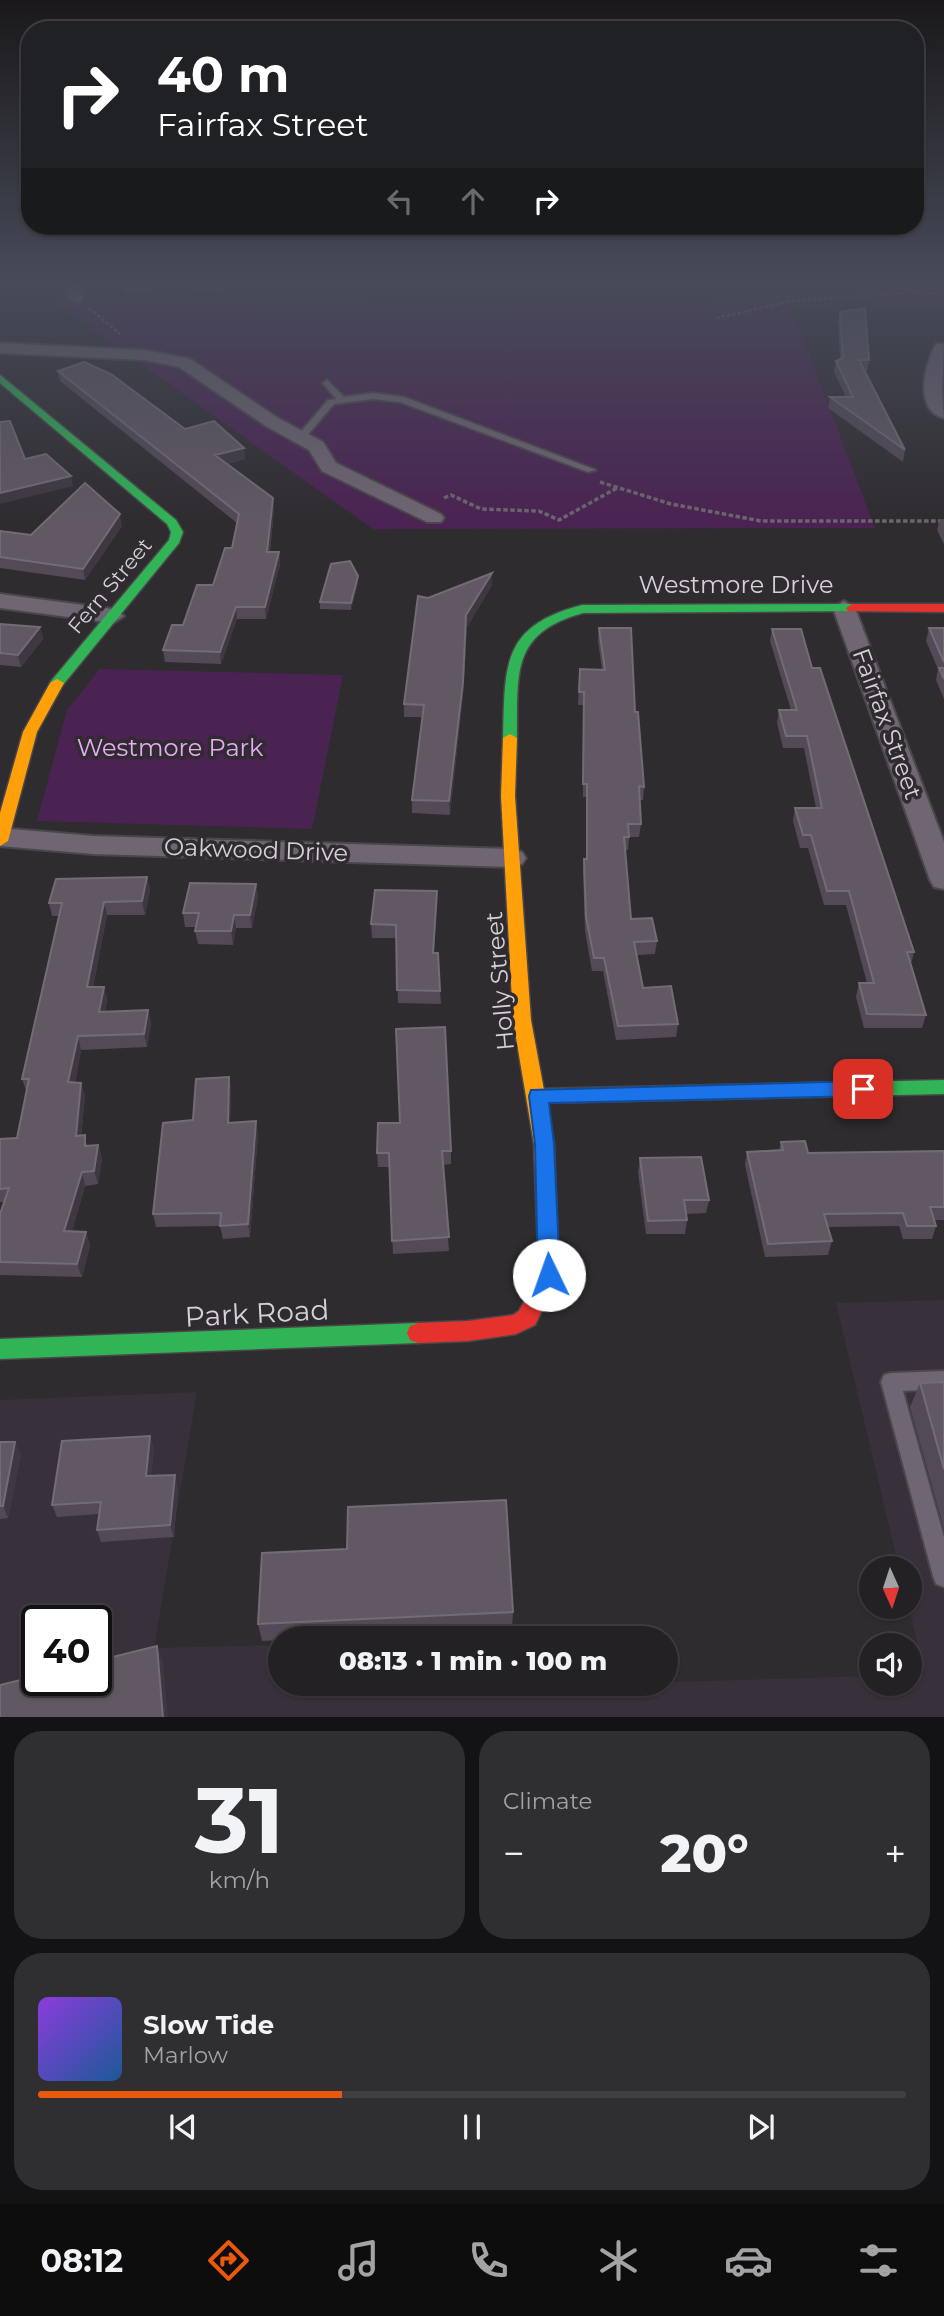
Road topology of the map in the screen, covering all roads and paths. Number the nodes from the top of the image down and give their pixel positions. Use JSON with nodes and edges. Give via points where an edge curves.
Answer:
{"nodes":[{"id":1,"x":180,"y":362,"type":"edge"},
{"id":2,"x":938,"y":362,"type":"edge"},
{"id":3,"x":0,"y":378,"type":"edge"},
{"id":4,"x":327,"y":383,"type":"dead end"},
{"id":5,"x":341,"y":399,"type":"junction"},
{"id":6,"x":944,"y":413,"type":"edge"},
{"id":7,"x":301,"y":438,"type":"junction"},
{"id":8,"x":591,"y":470,"type":"joint"},
{"id":9,"x":618,"y":488,"type":"junction"},
{"id":10,"x":427,"y":514,"type":"joint"},
{"id":11,"x":944,"y":521,"type":"edge"},
{"id":12,"x":0,"y":601,"type":"edge"},
{"id":13,"x":844,"y":608,"type":"junction"},
{"id":14,"x":944,"y":608,"type":"edge"},
{"id":15,"x":113,"y":616,"type":"junction"},
{"id":16,"x":533,"y":626,"type":"joint"},
{"id":17,"x":0,"y":838,"type":"edge"},
{"id":18,"x":512,"y":858,"type":"junction"},
{"id":19,"x":944,"y":880,"type":"edge"},
{"id":20,"x":944,"y":1087,"type":"edge"},
{"id":21,"x":538,"y":1096,"type":"junction"},
{"id":22,"x":516,"y":1324,"type":"joint"},
{"id":23,"x":0,"y":1349,"type":"edge"},
{"id":24,"x":944,"y":1380,"type":"edge"},
{"id":25,"x":944,"y":1576,"type":"edge"}],
"edges":[{"from":1,"to":7,"type":"street"},
{"from":2,"to":6,"type":"street","via":[[930,387]]},
{"from":3,"to":15,"type":"street","name":"Fern Street","via":[[172,523],[177,532],[175,541]]},
{"from":4,"to":5,"type":"lane"},
{"from":5,"to":7,"type":"lane","via":[[331,402]]},
{"from":5,"to":8,"type":"lane","via":[[373,396],[413,402]]},
{"from":7,"to":10,"type":"street","via":[[316,446],[329,467]]},
{"from":8,"to":9,"type":"path","via":[[584,476]]},
{"from":9,"to":10,"type":"path","via":[[559,520],[539,510],[481,509],[451,495]]},
{"from":9,"to":11,"type":"path","via":[[671,504],[761,521]]},
{"from":12,"to":15,"type":"street"},
{"from":13,"to":14,"type":"street","name":"Westmore Drive"},
{"from":13,"to":16,"type":"street","name":"Westmore Drive","via":[[582,609],[556,614]]},
{"from":13,"to":19,"type":"street","name":"Fairfax Street"},
{"from":15,"to":17,"type":"street","name":"Fern Street","via":[[40,709]]},
{"from":16,"to":18,"type":"street","name":"Holly Street","via":[[521,643],[512,676],[508,796]]},
{"from":17,"to":18,"type":"street","name":"Oakwood Drive"},
{"from":18,"to":21,"type":"street","name":"Holly Street","via":[[522,1020]]},
{"from":20,"to":21,"type":"street"},
{"from":21,"to":22,"type":"street","name":"Holly Street","via":[[549,1275],[527,1318]]},
{"from":22,"to":23,"type":"street","name":"Park Road","via":[[468,1331]]},
{"from":24,"to":25,"type":"lane","via":[[891,1382]]}]}
